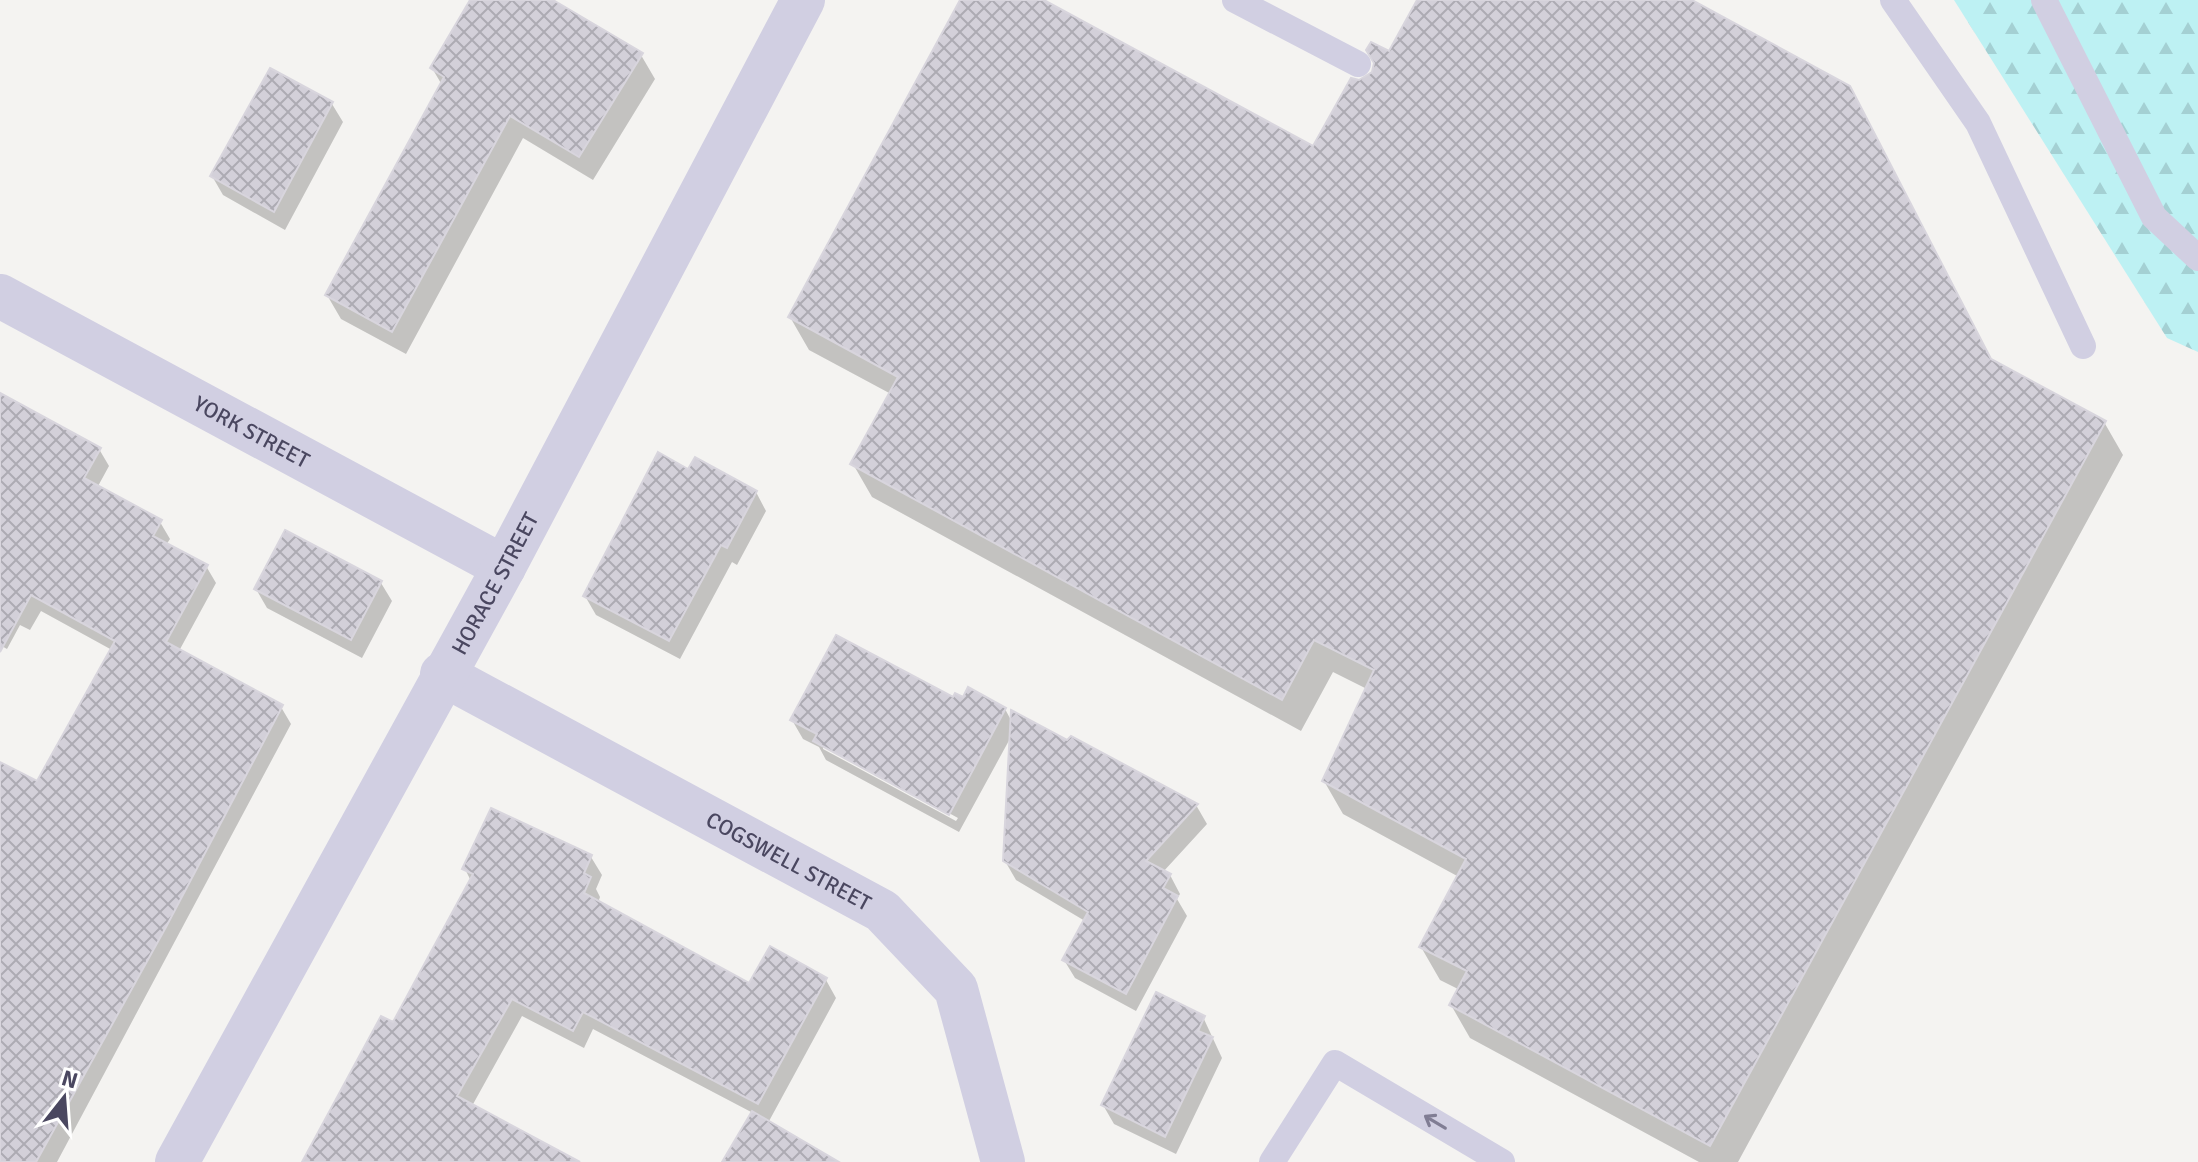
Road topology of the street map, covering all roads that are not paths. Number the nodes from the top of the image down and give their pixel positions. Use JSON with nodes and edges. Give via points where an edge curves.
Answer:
{"nodes":[{"id":1,"x":803,"y":0,"type":"edge"},
{"id":2,"x":1235,"y":0,"type":"edge"},
{"id":3,"x":1893,"y":0,"type":"edge"},
{"id":4,"x":2044,"y":0,"type":"edge"},
{"id":5,"x":1358,"y":64,"type":"dead end"},
{"id":6,"x":2198,"y":258,"type":"edge"},
{"id":7,"x":0,"y":296,"type":"edge"},
{"id":8,"x":2083,"y":346,"type":"dead end"},
{"id":9,"x":504,"y":567,"type":"junction"},
{"id":10,"x":442,"y":674,"type":"junction"},
{"id":11,"x":1499,"y":1161,"type":"edge"},
{"id":12,"x":177,"y":1162,"type":"edge"},
{"id":13,"x":1003,"y":1162,"type":"edge"},
{"id":14,"x":1272,"y":1162,"type":"edge"}],
"edges":[{"from":1,"to":9,"type":"street","name":"HORACE STREET"},
{"from":2,"to":5,"type":"lane"},
{"from":3,"to":8,"type":"lane","via":[[1978,123]]},
{"from":4,"to":6,"type":"lane","via":[[2154,217]]},
{"from":7,"to":9,"type":"street","name":"YORK STREET"},
{"from":9,"to":10,"type":"street","name":"HORACE STREET"},
{"from":10,"to":12,"type":"street","name":"HORACE STREET"},
{"from":10,"to":13,"type":"street","name":"COGSWELL STREET","via":[[882,911],[956,989]]},
{"from":11,"to":14,"type":"lane","one_way":true,"via":[[1335,1063]]}]}
